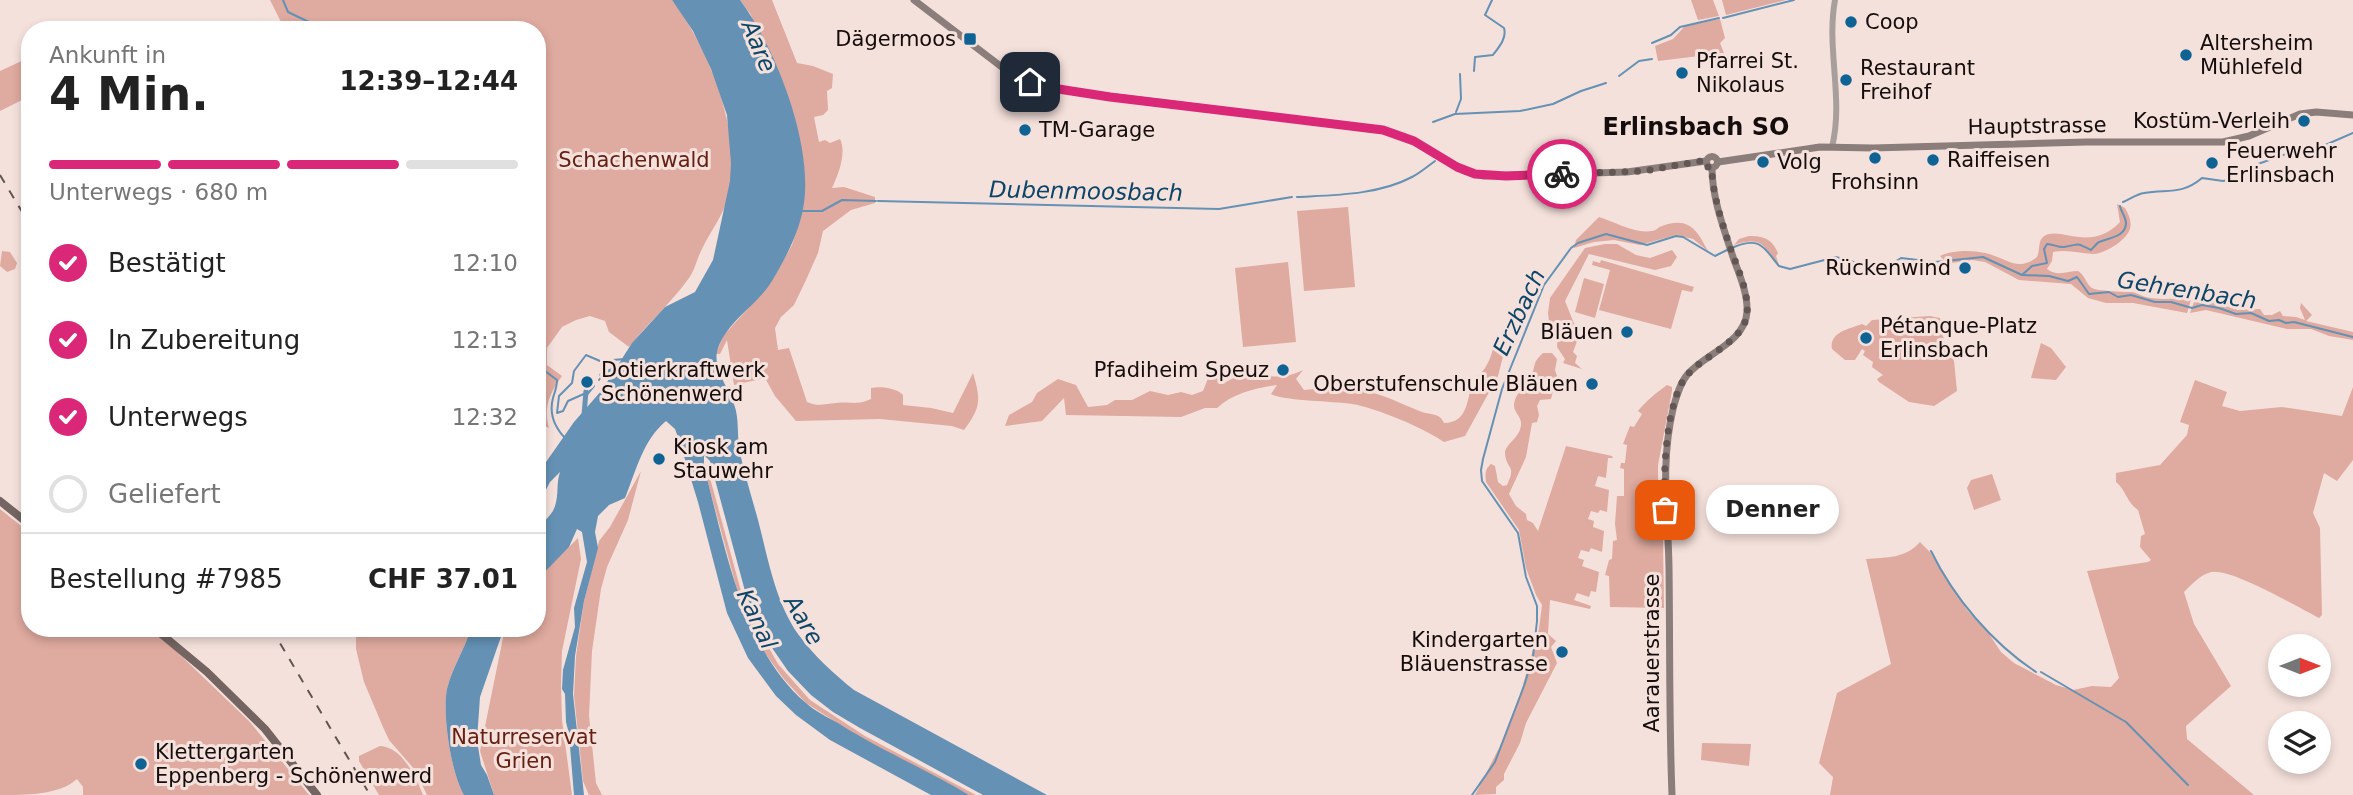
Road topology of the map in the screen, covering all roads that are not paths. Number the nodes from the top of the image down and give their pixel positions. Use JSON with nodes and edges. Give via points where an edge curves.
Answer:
{"nodes":[{"id":1,"x":914,"y":0,"type":"edge"},
{"id":2,"x":1835,"y":0,"type":"edge"},
{"id":3,"x":2353,"y":115,"type":"edge"},
{"id":4,"x":1832,"y":147,"type":"junction"},
{"id":5,"x":1715,"y":165,"type":"junction"},
{"id":6,"x":0,"y":501,"type":"edge"},
{"id":7,"x":21,"y":518,"type":"edge"},
{"id":8,"x":165,"y":637,"type":"edge"},
{"id":9,"x":317,"y":795,"type":"edge"},
{"id":10,"x":1672,"y":795,"type":"edge"}],
"edges":[{"from":1,"to":5,"type":"main road","via":[[1007,71],[1030,82],[1085,93],[1371,128],[1396,134],[1465,171],[1484,176],[1627,172],[1706,161],[1708,167]]},
{"from":2,"to":4,"type":"street","via":[[1831,40],[1837,117]]},
{"from":3,"to":4,"type":"main road","name":"Hauptstrasse","via":[[2301,114],[2223,142]]},
{"from":4,"to":5,"type":"main road","name":"Hauptstrasse"},
{"from":5,"to":10,"type":"main road","name":"Aarauerstrasse","via":[[1719,210],[1745,294],[1746,320],[1682,383],[1666,446]]},
{"from":6,"to":7,"type":"main road"},
{"from":8,"to":9,"type":"main road","via":[[273,738]]}]}
